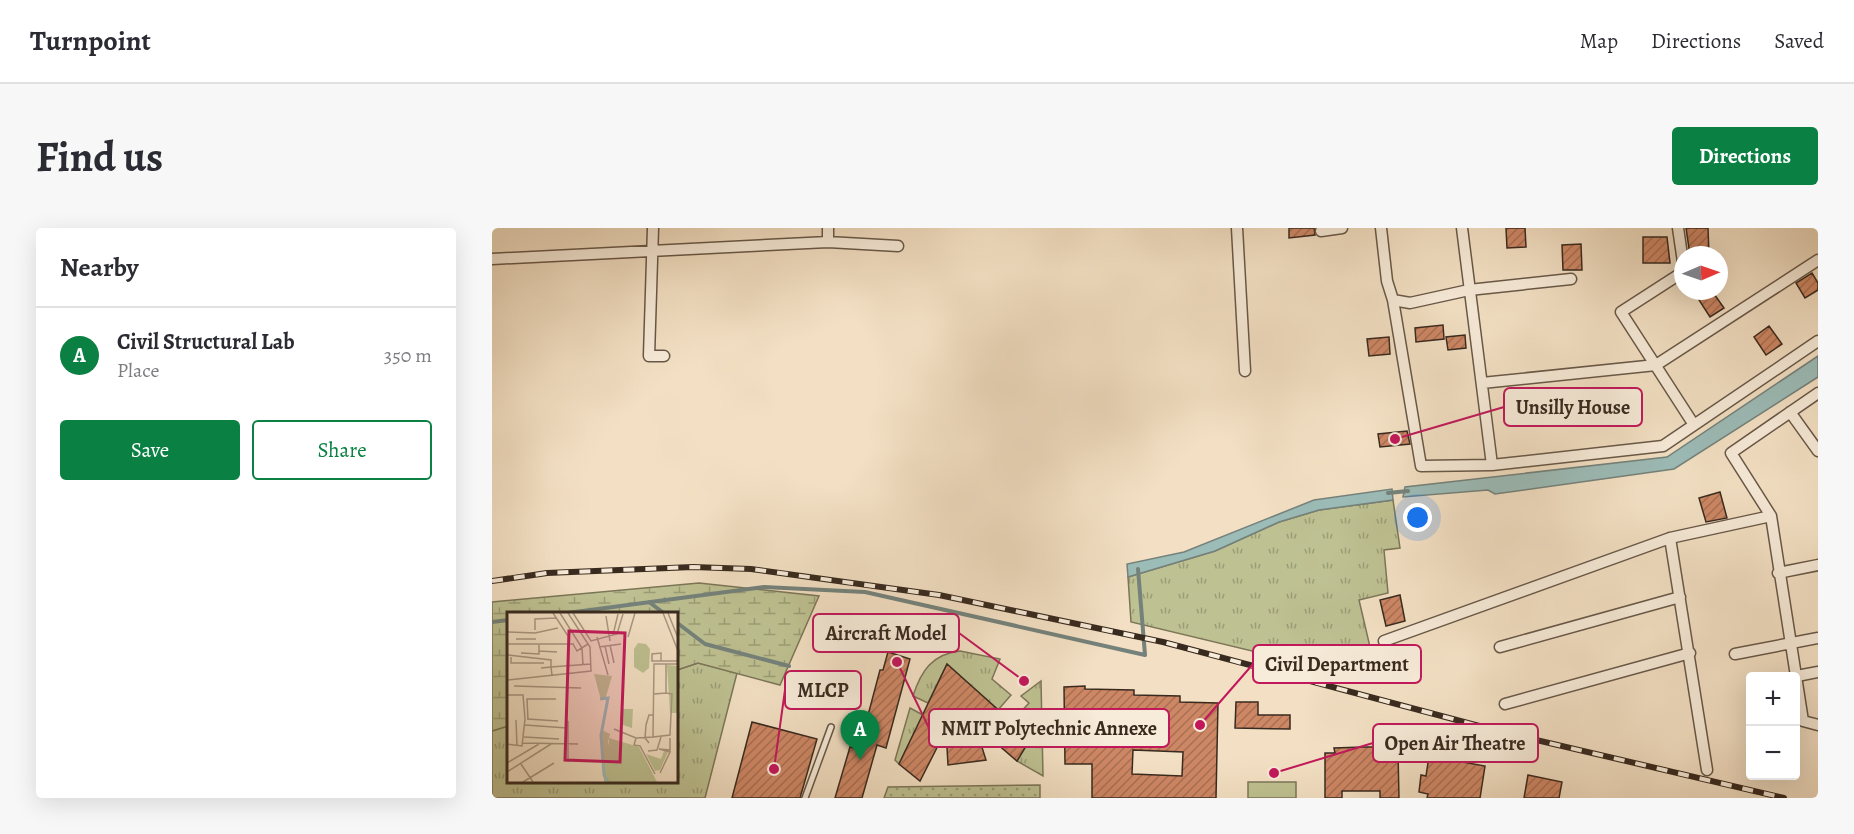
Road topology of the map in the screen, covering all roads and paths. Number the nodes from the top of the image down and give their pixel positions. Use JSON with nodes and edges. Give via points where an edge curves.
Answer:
{"nodes":[{"id":1,"x":653,"y":228,"type":"edge"},
{"id":2,"x":828,"y":228,"type":"edge"},
{"id":3,"x":1237,"y":228,"type":"edge"},
{"id":4,"x":1342,"y":228,"type":"edge"},
{"id":5,"x":1381,"y":228,"type":"edge"},
{"id":6,"x":1462,"y":228,"type":"edge"},
{"id":7,"x":1678,"y":228,"type":"edge"},
{"id":8,"x":1321,"y":231,"type":"dead end"},
{"id":9,"x":828,"y":242,"type":"junction"},
{"id":10,"x":898,"y":246,"type":"dead end"},
{"id":11,"x":1681,"y":246,"type":"edge"},
{"id":12,"x":653,"y":252,"type":"junction"},
{"id":13,"x":492,"y":259,"type":"edge"},
{"id":14,"x":1818,"y":260,"type":"edge"},
{"id":15,"x":1674,"y":278,"type":"edge"},
{"id":16,"x":1571,"y":279,"type":"dead end"},
{"id":17,"x":1470,"y":290,"type":"junction"},
{"id":18,"x":1393,"y":300,"type":"junction"},
{"id":19,"x":1818,"y":341,"type":"edge"},
{"id":20,"x":664,"y":356,"type":"dead end"},
{"id":21,"x":1656,"y":365,"type":"junction"},
{"id":22,"x":1245,"y":371,"type":"dead end"},
{"id":23,"x":1482,"y":383,"type":"junction"},
{"id":24,"x":1818,"y":393,"type":"edge"},
{"id":25,"x":1790,"y":412,"type":"junction"},
{"id":26,"x":1694,"y":425,"type":"junction"},
{"id":27,"x":1818,"y":451,"type":"edge"},
{"id":28,"x":1492,"y":465,"type":"junction"},
{"id":29,"x":1772,"y":516,"type":"junction"},
{"id":30,"x":1670,"y":538,"type":"junction"},
{"id":31,"x":1818,"y":565,"type":"edge"},
{"id":32,"x":1779,"y":573,"type":"junction"},
{"id":33,"x":1680,"y":597,"type":"junction"},
{"id":34,"x":1818,"y":638,"type":"edge"},
{"id":35,"x":1384,"y":641,"type":"dead end"},
{"id":36,"x":1791,"y":643,"type":"junction"},
{"id":37,"x":1500,"y":647,"type":"dead end"},
{"id":38,"x":1690,"y":653,"type":"junction"},
{"id":39,"x":1735,"y":654,"type":"dead end"},
{"id":40,"x":1796,"y":672,"type":"edge"},
{"id":41,"x":1818,"y":672,"type":"edge"},
{"id":42,"x":1800,"y":675,"type":"edge"},
{"id":43,"x":1800,"y":698,"type":"edge"},
{"id":44,"x":1505,"y":704,"type":"dead end"},
{"id":45,"x":1818,"y":725,"type":"edge"},
{"id":46,"x":831,"y":727,"type":"dead end"},
{"id":47,"x":1707,"y":770,"type":"dead end"},
{"id":48,"x":806,"y":798,"type":"edge"}],
"edges":[{"from":1,"to":12,"type":"street"},
{"from":2,"to":9,"type":"street"},
{"from":3,"to":22,"type":"street"},
{"from":4,"to":8,"type":"street"},
{"from":5,"to":18,"type":"street"},
{"from":6,"to":17,"type":"street"},
{"from":7,"to":11,"type":"street"},
{"from":9,"to":10,"type":"street"},
{"from":9,"to":12,"type":"street"},
{"from":12,"to":13,"type":"street"},
{"from":12,"to":20,"type":"street","via":[[649,356]]},
{"from":14,"to":21,"type":"street"},
{"from":15,"to":21,"type":"street","via":[[1621,312]]},
{"from":16,"to":17,"type":"street"},
{"from":17,"to":18,"type":"street","via":[[1410,303]]},
{"from":17,"to":23,"type":"street"},
{"from":18,"to":28,"type":"street","via":[[1421,466]]},
{"from":19,"to":26,"type":"street"},
{"from":21,"to":23,"type":"street"},
{"from":21,"to":26,"type":"street"},
{"from":23,"to":28,"type":"street"},
{"from":24,"to":25,"type":"street"},
{"from":25,"to":27,"type":"street"},
{"from":25,"to":29,"type":"street","via":[[1731,453]]},
{"from":26,"to":28,"type":"street","via":[[1662,446]]},
{"from":29,"to":30,"type":"street"},
{"from":29,"to":32,"type":"street"},
{"from":30,"to":33,"type":"street"},
{"from":30,"to":35,"type":"street"},
{"from":31,"to":32,"type":"street"},
{"from":32,"to":36,"type":"street"},
{"from":33,"to":37,"type":"street"},
{"from":33,"to":38,"type":"street"},
{"from":34,"to":36,"type":"street"},
{"from":36,"to":39,"type":"street"},
{"from":36,"to":40,"type":"street"},
{"from":38,"to":44,"type":"street"},
{"from":38,"to":47,"type":"street"},
{"from":41,"to":42,"type":"street"},
{"from":43,"to":45,"type":"street","via":[[1803,721]]},
{"from":46,"to":48,"type":"lane"}]}
